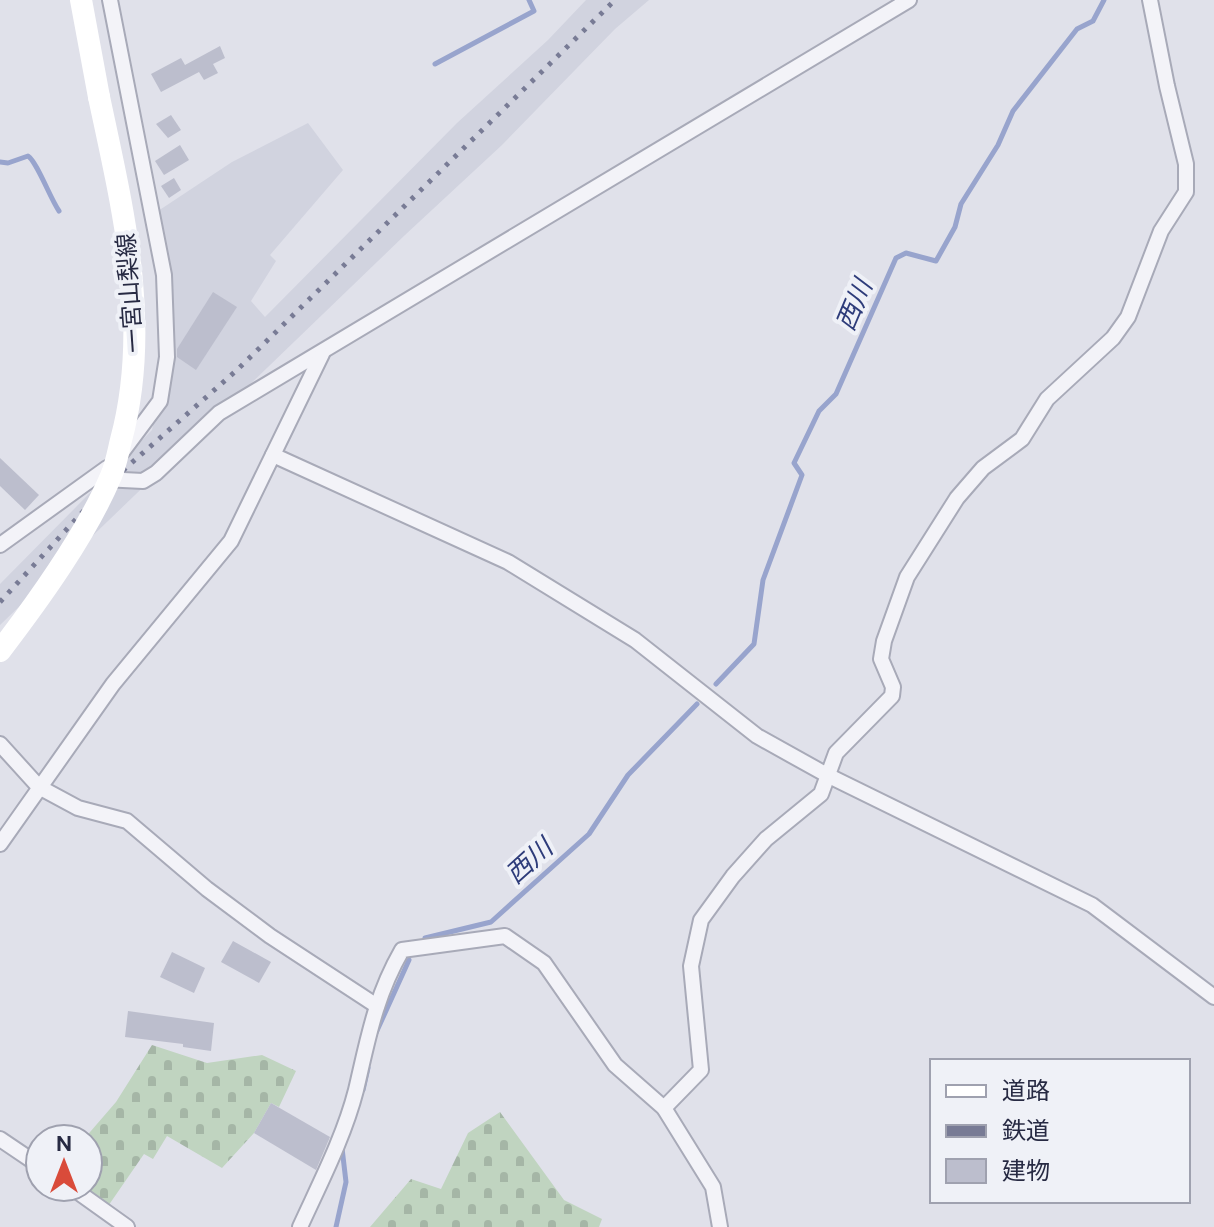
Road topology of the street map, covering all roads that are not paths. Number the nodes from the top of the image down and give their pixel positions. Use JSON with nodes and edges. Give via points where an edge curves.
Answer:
{"nodes":[{"id":1,"x":81,"y":0,"type":"edge"},
{"id":2,"x":110,"y":0,"type":"edge"},
{"id":3,"x":909,"y":0,"type":"edge"},
{"id":4,"x":1150,"y":0,"type":"edge"},
{"id":5,"x":322,"y":353,"type":"junction"},
{"id":6,"x":273,"y":455,"type":"junction"},
{"id":7,"x":113,"y":463,"type":"junction"},
{"id":8,"x":0,"y":545,"type":"edge"},
{"id":9,"x":0,"y":651,"type":"edge"},
{"id":10,"x":0,"y":744,"type":"edge"},
{"id":11,"x":827,"y":775,"type":"junction"},
{"id":12,"x":39,"y":787,"type":"junction"},
{"id":13,"x":0,"y":844,"type":"edge"},
{"id":14,"x":1214,"y":997,"type":"edge"},
{"id":15,"x":377,"y":1006,"type":"junction"},
{"id":16,"x":664,"y":1108,"type":"junction"},
{"id":17,"x":0,"y":1139,"type":"edge"},
{"id":18,"x":24,"y":1155,"type":"edge"},
{"id":19,"x":93,"y":1203,"type":"edge"},
{"id":20,"x":127,"y":1227,"type":"edge"},
{"id":21,"x":300,"y":1227,"type":"edge"},
{"id":22,"x":720,"y":1227,"type":"edge"}],
"edges":[{"from":1,"to":9,"type":"main road","name":"一宮山梨線","bridge":true,"via":[[131,257],[136,317],[129,412],[112,475],[82,530]]},
{"from":2,"to":7,"type":"street","via":[[164,275],[167,357],[160,401]]},
{"from":3,"to":5,"type":"street"},
{"from":4,"to":11,"type":"street","via":[[1186,164],[1186,192],[1161,231],[1128,317],[1113,338],[1047,399],[1022,439],[983,468],[957,498],[907,577],[881,659],[892,696],[836,753]]},
{"from":5,"to":6,"type":"street"},
{"from":5,"to":7,"type":"street","via":[[219,413],[143,481],[102,479]]},
{"from":6,"to":11,"type":"street","via":[[508,562],[635,640],[757,736]]},
{"from":6,"to":12,"type":"street","via":[[231,541],[113,684]]},
{"from":7,"to":8,"type":"street"},
{"from":10,"to":12,"type":"street"},
{"from":11,"to":14,"type":"street","via":[[1092,905]]},
{"from":11,"to":16,"type":"street","via":[[821,794],[766,839],[701,920],[691,966],[701,1070]]},
{"from":12,"to":13,"type":"street"},
{"from":12,"to":15,"type":"street","via":[[78,808],[127,821],[245,917]]},
{"from":15,"to":16,"type":"street","via":[[402,950],[505,936],[544,963],[615,1065]]},
{"from":15,"to":21,"type":"street","via":[[355,1092]]},
{"from":16,"to":22,"type":"street","via":[[713,1187]]},
{"from":17,"to":18,"type":"street"},
{"from":19,"to":20,"type":"street"}]}
